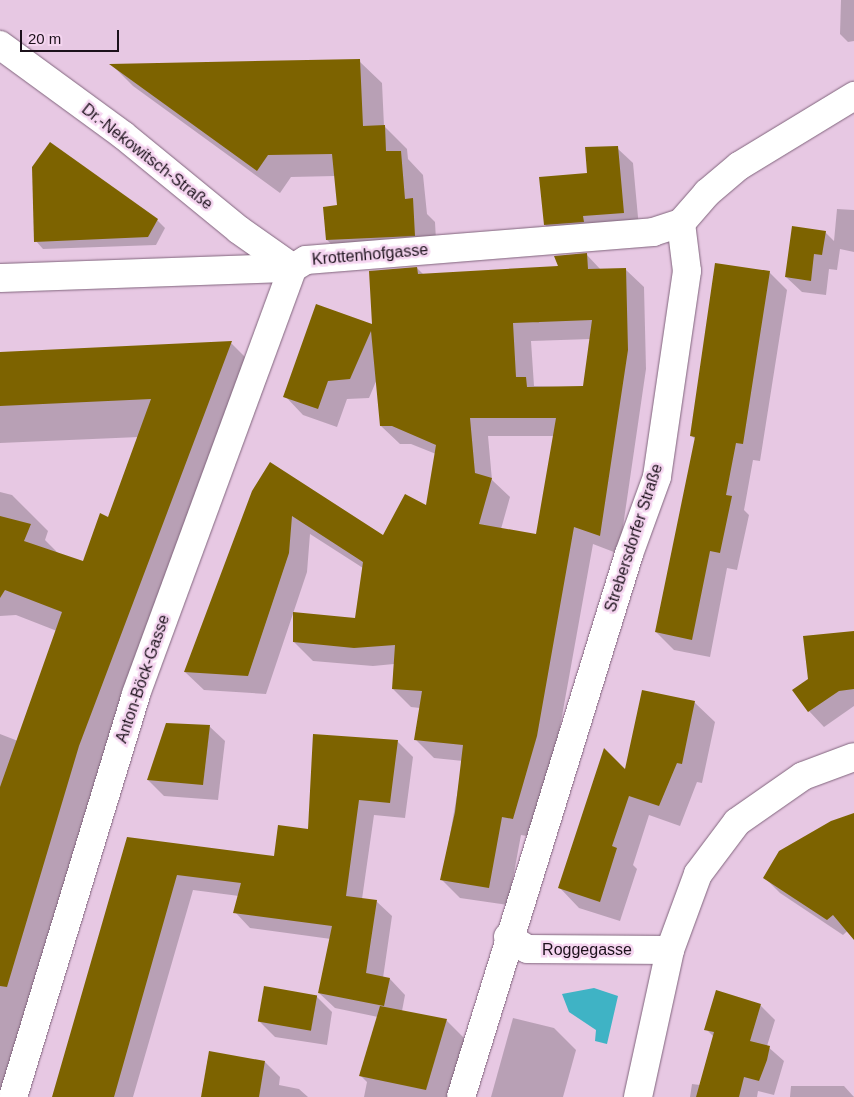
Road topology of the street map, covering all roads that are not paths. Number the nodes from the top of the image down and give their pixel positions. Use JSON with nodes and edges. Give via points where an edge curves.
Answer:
{"nodes":[{"id":1,"x":0,"y":46,"type":"edge"},
{"id":2,"x":854,"y":96,"type":"edge"},
{"id":3,"x":682,"y":223,"type":"junction"},
{"id":4,"x":293,"y":268,"type":"junction"},
{"id":5,"x":0,"y":278,"type":"edge"},
{"id":6,"x":854,"y":757,"type":"edge"},
{"id":7,"x":508,"y":937,"type":"junction"},
{"id":8,"x":670,"y":950,"type":"junction"},
{"id":9,"x":13,"y":1097,"type":"edge"},
{"id":10,"x":461,"y":1097,"type":"edge"},
{"id":11,"x":638,"y":1097,"type":"edge"}],
"edges":[{"from":1,"to":4,"type":"main road","name":"Dr.-Nekowitsch-Straße","via":[[123,136],[239,230]]},
{"from":2,"to":3,"type":"main road","via":[[739,166],[707,193]]},
{"from":3,"to":4,"type":"main road","name":"Krottenhofgasse","via":[[653,232],[306,260]]},
{"from":3,"to":7,"type":"main road","name":"Strebersdorfer Straße","via":[[687,271],[657,477],[629,554]]},
{"from":4,"to":5,"type":"main road","name":"Krottenhofgasse"},
{"from":4,"to":9,"type":"main road","name":"Anton-Böck-Gasse","via":[[136,694]]},
{"from":6,"to":8,"type":"main road","via":[[803,776],[737,822],[698,874]]},
{"from":7,"to":8,"type":"main road","name":"Roggegasse","via":[[527,949]]},
{"from":7,"to":10,"type":"main road","name":"Strebersdorfer Straße"},
{"from":8,"to":11,"type":"main road"}]}
